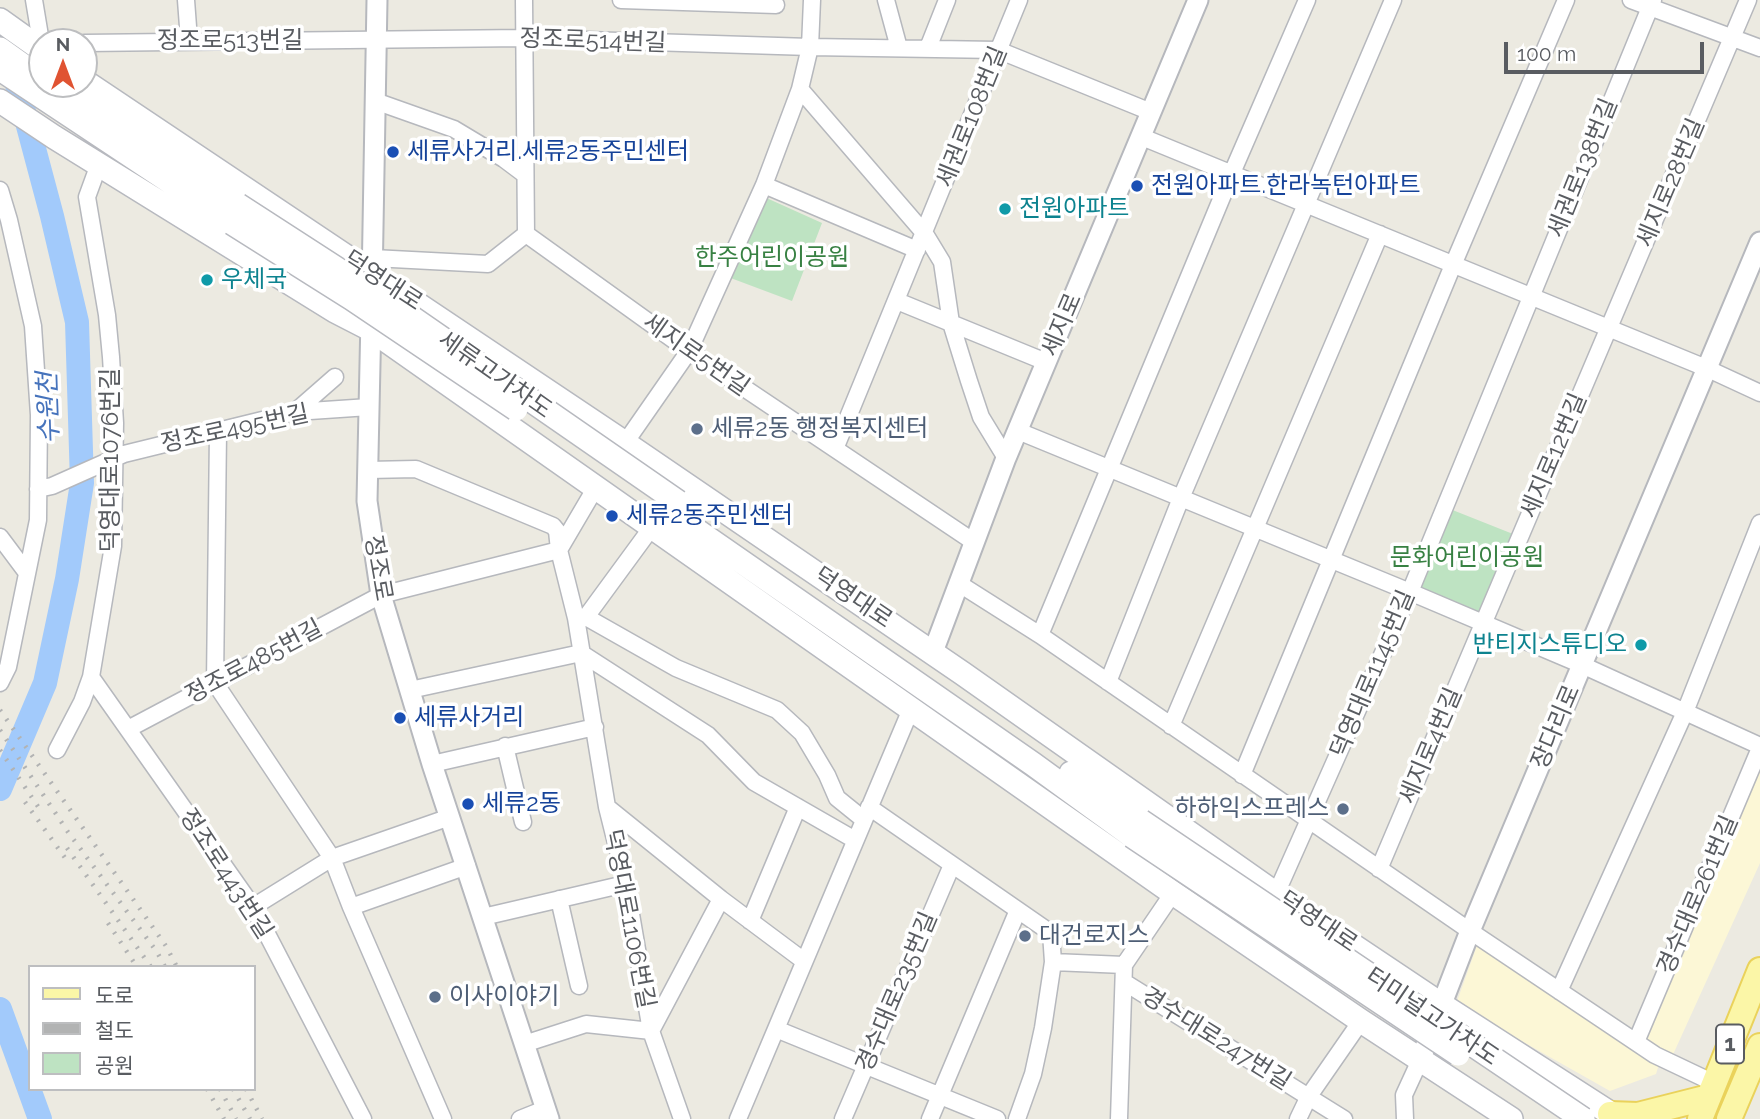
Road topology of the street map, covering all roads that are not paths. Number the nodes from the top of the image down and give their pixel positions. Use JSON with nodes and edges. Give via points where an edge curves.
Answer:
{"nodes":[{"id":1,"x":34,"y":0,"type":"edge"},
{"id":2,"x":186,"y":0,"type":"edge"},
{"id":3,"x":377,"y":0,"type":"edge"},
{"id":4,"x":524,"y":0,"type":"edge"},
{"id":5,"x":621,"y":0,"type":"edge"},
{"id":6,"x":646,"y":0,"type":"edge"},
{"id":7,"x":812,"y":0,"type":"edge"},
{"id":8,"x":886,"y":0,"type":"edge"},
{"id":9,"x":947,"y":0,"type":"edge"},
{"id":10,"x":1019,"y":0,"type":"edge"},
{"id":11,"x":1198,"y":0,"type":"edge"},
{"id":12,"x":1307,"y":0,"type":"edge"},
{"id":13,"x":1392,"y":0,"type":"edge"},
{"id":14,"x":1566,"y":0,"type":"edge"},
{"id":15,"x":1631,"y":0,"type":"edge"},
{"id":16,"x":1748,"y":0,"type":"edge"},
{"id":17,"x":693,"y":1,"type":"edge"},
{"id":18,"x":1651,"y":4,"type":"edge"},
{"id":19,"x":776,"y":5,"type":"dead end"},
{"id":20,"x":0,"y":20,"type":"edge"},
{"id":21,"x":38,"y":28,"type":"edge"},
{"id":22,"x":1734,"y":37,"type":"junction"},
{"id":23,"x":523,"y":38,"type":"junction"},
{"id":24,"x":190,"y":40,"type":"junction"},
{"id":25,"x":376,"y":41,"type":"junction"},
{"id":26,"x":0,"y":43,"type":"edge"},
{"id":27,"x":28,"y":43,"type":"edge"},
{"id":28,"x":98,"y":43,"type":"edge"},
{"id":29,"x":810,"y":47,"type":"junction"},
{"id":30,"x":899,"y":48,"type":"junction"},
{"id":31,"x":928,"y":48,"type":"junction"},
{"id":32,"x":1760,"y":48,"type":"edge"},
{"id":33,"x":0,"y":49,"type":"edge"},
{"id":34,"x":28,"y":50,"type":"edge"},
{"id":35,"x":998,"y":50,"type":"junction"},
{"id":36,"x":0,"y":69,"type":"edge"},
{"id":37,"x":28,"y":69,"type":"edge"},
{"id":38,"x":0,"y":80,"type":"edge"},
{"id":39,"x":28,"y":83,"type":"edge"},
{"id":40,"x":800,"y":89,"type":"junction"},
{"id":41,"x":98,"y":90,"type":"edge"},
{"id":42,"x":56,"y":98,"type":"edge"},
{"id":43,"x":0,"y":101,"type":"edge"},
{"id":44,"x":375,"y":101,"type":"junction"},
{"id":45,"x":1151,"y":112,"type":"junction"},
{"id":46,"x":1142,"y":137,"type":"junction"},
{"id":47,"x":60,"y":140,"type":"junction"},
{"id":48,"x":99,"y":164,"type":"junction"},
{"id":49,"x":1232,"y":173,"type":"junction"},
{"id":50,"x":524,"y":174,"type":"junction"},
{"id":51,"x":764,"y":185,"type":"junction"},
{"id":52,"x":0,"y":190,"type":"edge"},
{"id":53,"x":1306,"y":204,"type":"junction"},
{"id":54,"x":526,"y":234,"type":"junction"},
{"id":55,"x":925,"y":234,"type":"junction"},
{"id":56,"x":1380,"y":234,"type":"junction"},
{"id":57,"x":1760,"y":242,"type":"edge"},
{"id":58,"x":917,"y":250,"type":"junction"},
{"id":59,"x":373,"y":265,"type":"junction"},
{"id":60,"x":1452,"y":265,"type":"junction"},
{"id":61,"x":1530,"y":298,"type":"junction"},
{"id":62,"x":897,"y":301,"type":"junction"},
{"id":63,"x":951,"y":323,"type":"junction"},
{"id":64,"x":1608,"y":328,"type":"junction"},
{"id":65,"x":370,"y":329,"type":"junction"},
{"id":66,"x":689,"y":351,"type":"junction"},
{"id":67,"x":1046,"y":362,"type":"junction"},
{"id":68,"x":1706,"y":368,"type":"junction"},
{"id":69,"x":335,"y":377,"type":"dead end"},
{"id":70,"x":1760,"y":393,"type":"edge"},
{"id":71,"x":369,"y":407,"type":"junction"},
{"id":72,"x":295,"y":412,"type":"junction"},
{"id":73,"x":1018,"y":430,"type":"junction"},
{"id":74,"x":218,"y":432,"type":"junction"},
{"id":75,"x":625,"y":443,"type":"junction"},
{"id":76,"x":835,"y":449,"type":"junction"},
{"id":77,"x":1006,"y":458,"type":"junction"},
{"id":78,"x":109,"y":462,"type":"junction"},
{"id":79,"x":1110,"y":469,"type":"junction"},
{"id":80,"x":368,"y":470,"type":"junction"},
{"id":81,"x":596,"y":486,"type":"junction"},
{"id":82,"x":45,"y":488,"type":"junction"},
{"id":83,"x":1181,"y":498,"type":"junction"},
{"id":84,"x":674,"y":507,"type":"joint"},
{"id":85,"x":1760,"y":523,"type":"edge"},
{"id":86,"x":652,"y":527,"type":"junction"},
{"id":87,"x":1255,"y":528,"type":"junction"},
{"id":88,"x":0,"y":537,"type":"edge"},
{"id":89,"x":974,"y":542,"type":"junction"},
{"id":90,"x":559,"y":550,"type":"junction"},
{"id":91,"x":1332,"y":560,"type":"junction"},
{"id":92,"x":27,"y":573,"type":"junction"},
{"id":93,"x":958,"y":583,"type":"junction"},
{"id":94,"x":1410,"y":592,"type":"junction"},
{"id":95,"x":381,"y":595,"type":"junction"},
{"id":96,"x":581,"y":617,"type":"junction"},
{"id":97,"x":1484,"y":623,"type":"junction"},
{"id":98,"x":1040,"y":635,"type":"junction"},
{"id":99,"x":933,"y":652,"type":"junction"},
{"id":100,"x":581,"y":653,"type":"junction"},
{"id":101,"x":1582,"y":665,"type":"junction"},
{"id":102,"x":91,"y":677,"type":"junction"},
{"id":103,"x":1108,"y":682,"type":"junction"},
{"id":104,"x":0,"y":683,"type":"edge"},
{"id":105,"x":215,"y":683,"type":"junction"},
{"id":106,"x":410,"y":690,"type":"junction"},
{"id":107,"x":990,"y":694,"type":"junction"},
{"id":108,"x":911,"y":709,"type":"junction"},
{"id":109,"x":1685,"y":712,"type":"junction"},
{"id":110,"x":1171,"y":726,"type":"junction"},
{"id":111,"x":594,"y":727,"type":"junction"},
{"id":112,"x":128,"y":729,"type":"junction"},
{"id":113,"x":956,"y":740,"type":"junction"},
{"id":114,"x":505,"y":746,"type":"junction"},
{"id":115,"x":1760,"y":747,"type":"edge"},
{"id":116,"x":57,"y":750,"type":"dead end"},
{"id":117,"x":1037,"y":758,"type":"junction"},
{"id":118,"x":432,"y":764,"type":"junction"},
{"id":119,"x":1242,"y":775,"type":"junction"},
{"id":120,"x":607,"y":807,"type":"junction"},
{"id":121,"x":798,"y":807,"type":"junction"},
{"id":122,"x":866,"y":813,"type":"junction"},
{"id":123,"x":450,"y":817,"type":"junction"},
{"id":124,"x":1310,"y":821,"type":"junction"},
{"id":125,"x":523,"y":822,"type":"dead end"},
{"id":126,"x":1136,"y":828,"type":"junction"},
{"id":127,"x":855,"y":840,"type":"junction"},
{"id":128,"x":332,"y":858,"type":"junction"},
{"id":129,"x":952,"y":864,"type":"junction"},
{"id":130,"x":467,"y":866,"type":"junction"},
{"id":131,"x":1379,"y":869,"type":"junction"},
{"id":132,"x":625,"y":884,"type":"junction"},
{"id":133,"x":1173,"y":893,"type":"junction"},
{"id":134,"x":1276,"y":894,"type":"junction"},
{"id":135,"x":559,"y":899,"type":"junction"},
{"id":136,"x":721,"y":899,"type":"junction"},
{"id":137,"x":351,"y":906,"type":"junction"},
{"id":138,"x":253,"y":907,"type":"junction"},
{"id":139,"x":1018,"y":910,"type":"junction"},
{"id":140,"x":483,"y":917,"type":"junction"},
{"id":141,"x":750,"y":921,"type":"junction"},
{"id":142,"x":1470,"y":931,"type":"junction"},
{"id":143,"x":804,"y":961,"type":"junction"},
{"id":144,"x":1053,"y":962,"type":"junction"},
{"id":145,"x":1760,"y":970,"type":"edge"},
{"id":146,"x":1124,"y":974,"type":"junction"},
{"id":147,"x":579,"y":986,"type":"dead end"},
{"id":148,"x":1559,"y":991,"type":"junction"},
{"id":149,"x":1442,"y":1005,"type":"junction"},
{"id":150,"x":1361,"y":1021,"type":"junction"},
{"id":151,"x":776,"y":1029,"type":"junction"},
{"id":152,"x":651,"y":1031,"type":"junction"},
{"id":153,"x":1636,"y":1042,"type":"junction"},
{"id":154,"x":524,"y":1044,"type":"junction"},
{"id":155,"x":1760,"y":1046,"type":"edge"},
{"id":156,"x":1421,"y":1058,"type":"junction"},
{"id":157,"x":865,"y":1065,"type":"junction"},
{"id":158,"x":940,"y":1094,"type":"junction"},
{"id":159,"x":1309,"y":1096,"type":"junction"},
{"id":160,"x":1708,"y":1100,"type":"edge"},
{"id":161,"x":547,"y":1114,"type":"edge"},
{"id":162,"x":1614,"y":1116,"type":"edge"},
{"id":163,"x":363,"y":1119,"type":"edge"},
{"id":164,"x":443,"y":1119,"type":"edge"},
{"id":165,"x":520,"y":1119,"type":"edge"},
{"id":166,"x":682,"y":1119,"type":"edge"},
{"id":167,"x":738,"y":1119,"type":"edge"},
{"id":168,"x":842,"y":1119,"type":"edge"},
{"id":169,"x":930,"y":1119,"type":"edge"},
{"id":170,"x":997,"y":1119,"type":"edge"},
{"id":171,"x":1017,"y":1119,"type":"edge"},
{"id":172,"x":1119,"y":1119,"type":"edge"},
{"id":173,"x":1298,"y":1119,"type":"edge"},
{"id":174,"x":1344,"y":1119,"type":"edge"},
{"id":175,"x":1405,"y":1119,"type":"edge"},
{"id":176,"x":1511,"y":1119,"type":"edge"},
{"id":177,"x":1556,"y":1119,"type":"edge"},
{"id":178,"x":1583,"y":1119,"type":"edge"},
{"id":179,"x":1729,"y":1119,"type":"edge"}],
"edges":[{"from":1,"to":21,"type":"street"},
{"from":2,"to":24,"type":"street"},
{"from":3,"to":25,"type":"street","name":"정조로"},
{"from":4,"to":23,"type":"street"},
{"from":5,"to":6,"type":"street"},
{"from":6,"to":17,"type":"street"},
{"from":7,"to":29,"type":"street"},
{"from":8,"to":30,"type":"street"},
{"from":9,"to":31,"type":"street"},
{"from":10,"to":35,"type":"street","name":"세권로108번길"},
{"from":11,"to":45,"type":"street","name":"세지로"},
{"from":12,"to":49,"type":"street"},
{"from":13,"to":53,"type":"street"},
{"from":14,"to":60,"type":"street"},
{"from":15,"to":18,"type":"street"},
{"from":16,"to":22,"type":"street","name":"세지로28번길"},
{"from":17,"to":19,"type":"street"},
{"from":18,"to":22,"type":"street"},
{"from":18,"to":61,"type":"street","name":"세권로138번길"},
{"from":20,"to":27,"type":"main road"},
{"from":22,"to":32,"type":"street"},
{"from":22,"to":64,"type":"street","name":"세지로28번길"},
{"from":23,"to":25,"type":"street","name":"정조로514번길"},
{"from":23,"to":29,"type":"street","name":"정조로514번길"},
{"from":23,"to":50,"type":"street"},
{"from":24,"to":25,"type":"street","name":"정조로513번길"},
{"from":24,"to":28,"type":"street","name":"정조로513번길"},
{"from":25,"to":44,"type":"street","name":"정조로"},
{"from":26,"to":34,"type":"main road"},
{"from":29,"to":30,"type":"street","name":"정조로514번길"},
{"from":29,"to":40,"type":"street"},
{"from":30,"to":31,"type":"street","name":"정조로514번길"},
{"from":31,"to":35,"type":"street","name":"정조로514번길"},
{"from":33,"to":37,"type":"main road"},
{"from":35,"to":45,"type":"street"},
{"from":35,"to":55,"type":"street","name":"세권로108번길"},
{"from":36,"to":39,"type":"main road"},
{"from":38,"to":47,"type":"main road"},
{"from":40,"to":51,"type":"street"},
{"from":40,"to":55,"type":"street"},
{"from":41,"to":59,"type":"main road","name":"덕영대로"},
{"from":42,"to":84,"type":"main road","name":"세류고가차도","bridge":true},
{"from":43,"to":47,"type":"main road","name":"덕영대로"},
{"from":44,"to":50,"type":"street","via":[[454,129]]},
{"from":44,"to":59,"type":"street","name":"정조로"},
{"from":45,"to":46,"type":"street","name":"세지로"},
{"from":46,"to":49,"type":"street"},
{"from":46,"to":67,"type":"street","name":"세지로"},
{"from":47,"to":48,"type":"main road","name":"덕영대로"},
{"from":48,"to":65,"type":"main road","name":"덕영대로"},
{"from":48,"to":78,"type":"street","name":"덕영대로1076번길","via":[[87,197],[107,315],[115,423]]},
{"from":49,"to":53,"type":"street"},
{"from":49,"to":79,"type":"street"},
{"from":50,"to":54,"type":"street"},
{"from":51,"to":58,"type":"street"},
{"from":51,"to":66,"type":"street"},
{"from":52,"to":82,"type":"street","via":[[33,326]]},
{"from":53,"to":56,"type":"street"},
{"from":53,"to":83,"type":"street"},
{"from":54,"to":59,"type":"street","via":[[488,264]]},
{"from":54,"to":66,"type":"street","name":"세지로5번길"},
{"from":55,"to":58,"type":"street","name":"세권로108번길"},
{"from":55,"to":63,"type":"street","via":[[942,262]]},
{"from":56,"to":60,"type":"street"},
{"from":56,"to":87,"type":"street"},
{"from":57,"to":68,"type":"street","name":"장다리로"},
{"from":58,"to":62,"type":"street","name":"세권로108번길"},
{"from":59,"to":65,"type":"street","name":"정조로"},
{"from":59,"to":75,"type":"main road","name":"덕영대로"},
{"from":60,"to":61,"type":"street"},
{"from":60,"to":91,"type":"street"},
{"from":61,"to":64,"type":"street"},
{"from":61,"to":94,"type":"street","name":"덕영대로1145번길"},
{"from":62,"to":63,"type":"street"},
{"from":62,"to":76,"type":"street","name":"세권로108번길"},
{"from":63,"to":67,"type":"street"},
{"from":63,"to":77,"type":"street","via":[[981,417]]},
{"from":64,"to":68,"type":"street"},
{"from":64,"to":97,"type":"street","name":"세지로12번길"},
{"from":65,"to":71,"type":"street","name":"정조로"},
{"from":65,"to":81,"type":"main road","name":"덕영대로"},
{"from":66,"to":75,"type":"street"},
{"from":66,"to":76,"type":"street","name":"세지로5번길"},
{"from":67,"to":73,"type":"street","name":"세지로"},
{"from":68,"to":70,"type":"street"},
{"from":68,"to":101,"type":"street","name":"장다리로"},
{"from":69,"to":72,"type":"street"},
{"from":71,"to":72,"type":"street","name":"정조로495번길"},
{"from":71,"to":80,"type":"street","name":"정조로"},
{"from":72,"to":74,"type":"street","name":"정조로495번길"},
{"from":73,"to":77,"type":"street","name":"세지로"},
{"from":73,"to":79,"type":"street"},
{"from":74,"to":78,"type":"street","name":"정조로495번길","via":[[124,454]]},
{"from":74,"to":105,"type":"street"},
{"from":75,"to":99,"type":"main road","name":"덕영대로"},
{"from":76,"to":89,"type":"street","name":"세지로5번길"},
{"from":77,"to":89,"type":"street","name":"세지로"},
{"from":78,"to":82,"type":"street","name":"정조로495번길"},
{"from":78,"to":102,"type":"street","name":"덕영대로1076번길","via":[[113,547]]},
{"from":79,"to":83,"type":"street"},
{"from":79,"to":98,"type":"street"},
{"from":80,"to":90,"type":"street","name":"덕영대로1106번길","via":[[416,469],[553,526]]},
{"from":80,"to":95,"type":"street","name":"정조로","via":[[367,501]]},
{"from":81,"to":86,"type":"main road","name":"덕영대로"},
{"from":81,"to":90,"type":"street"},
{"from":82,"to":92,"type":"street"},
{"from":83,"to":87,"type":"street"},
{"from":83,"to":103,"type":"street"},
{"from":84,"to":117,"type":"main road","name":"덕영대로"},
{"from":85,"to":109,"type":"street"},
{"from":86,"to":96,"type":"street"},
{"from":86,"to":108,"type":"main road","name":"덕영대로"},
{"from":87,"to":91,"type":"street"},
{"from":87,"to":110,"type":"street"},
{"from":88,"to":92,"type":"street"},
{"from":89,"to":93,"type":"street","name":"세지로"},
{"from":90,"to":95,"type":"street","name":"정조로485번길"},
{"from":90,"to":96,"type":"street","name":"덕영대로1106번길"},
{"from":91,"to":94,"type":"street"},
{"from":91,"to":119,"type":"street"},
{"from":92,"to":104,"type":"street","via":[[8,667]]},
{"from":93,"to":98,"type":"street"},
{"from":93,"to":99,"type":"street","name":"세지로"},
{"from":94,"to":97,"type":"street"},
{"from":94,"to":124,"type":"street","name":"덕영대로1145번길"},
{"from":95,"to":105,"type":"street","name":"정조로485번길"},
{"from":95,"to":106,"type":"street","name":"정조로"},
{"from":96,"to":100,"type":"street","name":"덕영대로1106번길"},
{"from":96,"to":122,"type":"street","via":[[676,668],[777,710],[802,733],[836,798]]},
{"from":97,"to":101,"type":"street"},
{"from":97,"to":131,"type":"street","name":"세지로4번길"},
{"from":98,"to":103,"type":"street"},
{"from":99,"to":107,"type":"main road","name":"덕영대로"},
{"from":100,"to":106,"type":"street"},
{"from":100,"to":111,"type":"street","name":"덕영대로1106번길"},
{"from":100,"to":121,"type":"street","via":[[708,735],[754,782]]},
{"from":101,"to":109,"type":"street"},
{"from":101,"to":142,"type":"street","name":"장다리로"},
{"from":102,"to":112,"type":"street","name":"정조로443번길"},
{"from":102,"to":116,"type":"street","name":"덕영대로1076번길"},
{"from":103,"to":110,"type":"street"},
{"from":105,"to":112,"type":"street","name":"정조로485번길"},
{"from":105,"to":128,"type":"street"},
{"from":106,"to":118,"type":"street","name":"정조로"},
{"from":107,"to":117,"type":"main road"},
{"from":107,"to":134,"type":"main road","name":"덕영대로"},
{"from":108,"to":113,"type":"main road","name":"덕영대로"},
{"from":108,"to":122,"type":"street"},
{"from":109,"to":115,"type":"street"},
{"from":109,"to":148,"type":"street"},
{"from":110,"to":119,"type":"street"},
{"from":111,"to":114,"type":"street"},
{"from":111,"to":120,"type":"street","name":"덕영대로1106번길"},
{"from":112,"to":138,"type":"street","name":"정조로443번길"},
{"from":113,"to":117,"type":"main road"},
{"from":113,"to":133,"type":"main road","name":"덕영대로"},
{"from":114,"to":118,"type":"street"},
{"from":114,"to":125,"type":"street"},
{"from":115,"to":153,"type":"street","name":"경수대로261번길"},
{"from":117,"to":126,"type":"main road","name":"덕영대로"},
{"from":118,"to":123,"type":"street","name":"정조로"},
{"from":119,"to":124,"type":"street"},
{"from":120,"to":132,"type":"street","name":"덕영대로1106번길"},
{"from":120,"to":136,"type":"street","name":"덕영대로1106번길"},
{"from":121,"to":127,"type":"street"},
{"from":121,"to":141,"type":"street"},
{"from":122,"to":127,"type":"street"},
{"from":122,"to":129,"type":"street"},
{"from":123,"to":128,"type":"street"},
{"from":123,"to":130,"type":"street","name":"정조로"},
{"from":124,"to":131,"type":"street"},
{"from":124,"to":134,"type":"street","name":"덕영대로1145번길"},
{"from":126,"to":177,"type":"main road","name":"터미널고가차도","bridge":true},
{"from":126,"to":178,"type":"main road","name":"터미널고가차도","bridge":true},
{"from":127,"to":143,"type":"street"},
{"from":128,"to":137,"type":"street"},
{"from":128,"to":138,"type":"street"},
{"from":129,"to":139,"type":"street"},
{"from":129,"to":157,"type":"street","name":"경수대로235번길"},
{"from":130,"to":137,"type":"street"},
{"from":130,"to":140,"type":"street","name":"정조로"},
{"from":131,"to":142,"type":"street"},
{"from":132,"to":135,"type":"street"},
{"from":132,"to":152,"type":"street","name":"덕영대로1106번길"},
{"from":133,"to":146,"type":"street"},
{"from":133,"to":150,"type":"main road","name":"덕영대로"},
{"from":134,"to":149,"type":"main road","name":"덕영대로"},
{"from":135,"to":140,"type":"street"},
{"from":135,"to":147,"type":"street"},
{"from":136,"to":141,"type":"street"},
{"from":136,"to":152,"type":"street","name":"덕영대로1106번길"},
{"from":137,"to":164,"type":"street"},
{"from":138,"to":163,"type":"street","name":"정조로443번길"},
{"from":139,"to":144,"type":"street","via":[[1051,933]]},
{"from":139,"to":158,"type":"street"},
{"from":140,"to":154,"type":"street","name":"정조로"},
{"from":141,"to":143,"type":"street"},
{"from":142,"to":148,"type":"street"},
{"from":142,"to":149,"type":"street","name":"장다리로"},
{"from":143,"to":151,"type":"street"},
{"from":144,"to":146,"type":"street"},
{"from":144,"to":171,"type":"street","via":[[1033,1074]]},
{"from":145,"to":160,"type":"main road","number":"1"},
{"from":146,"to":159,"type":"street","name":"경수대로247번길"},
{"from":146,"to":172,"type":"street"},
{"from":148,"to":153,"type":"street"},
{"from":149,"to":156,"type":"street","name":"장다리로"},
{"from":149,"to":162,"type":"main road","name":"덕영대로"},
{"from":150,"to":156,"type":"main road","name":"덕영대로"},
{"from":150,"to":159,"type":"street"},
{"from":151,"to":157,"type":"street"},
{"from":151,"to":167,"type":"street"},
{"from":152,"to":154,"type":"street","via":[[586,1024]]},
{"from":152,"to":166,"type":"street","name":"덕영대로1106번길"},
{"from":153,"to":160,"type":"street"},
{"from":154,"to":161,"type":"street","name":"정조로"},
{"from":155,"to":179,"type":"main road","number":"1"},
{"from":156,"to":175,"type":"street","via":[[1404,1095]]},
{"from":156,"to":176,"type":"main road","name":"덕영대로"},
{"from":157,"to":158,"type":"street"},
{"from":157,"to":168,"type":"street","name":"경수대로235번길"},
{"from":158,"to":169,"type":"street"},
{"from":158,"to":170,"type":"street"},
{"from":159,"to":173,"type":"street"},
{"from":159,"to":174,"type":"street","name":"경수대로247번길"},
{"from":160,"to":162,"type":"main road"},
{"from":161,"to":165,"type":"street","name":"정조로"}]}
